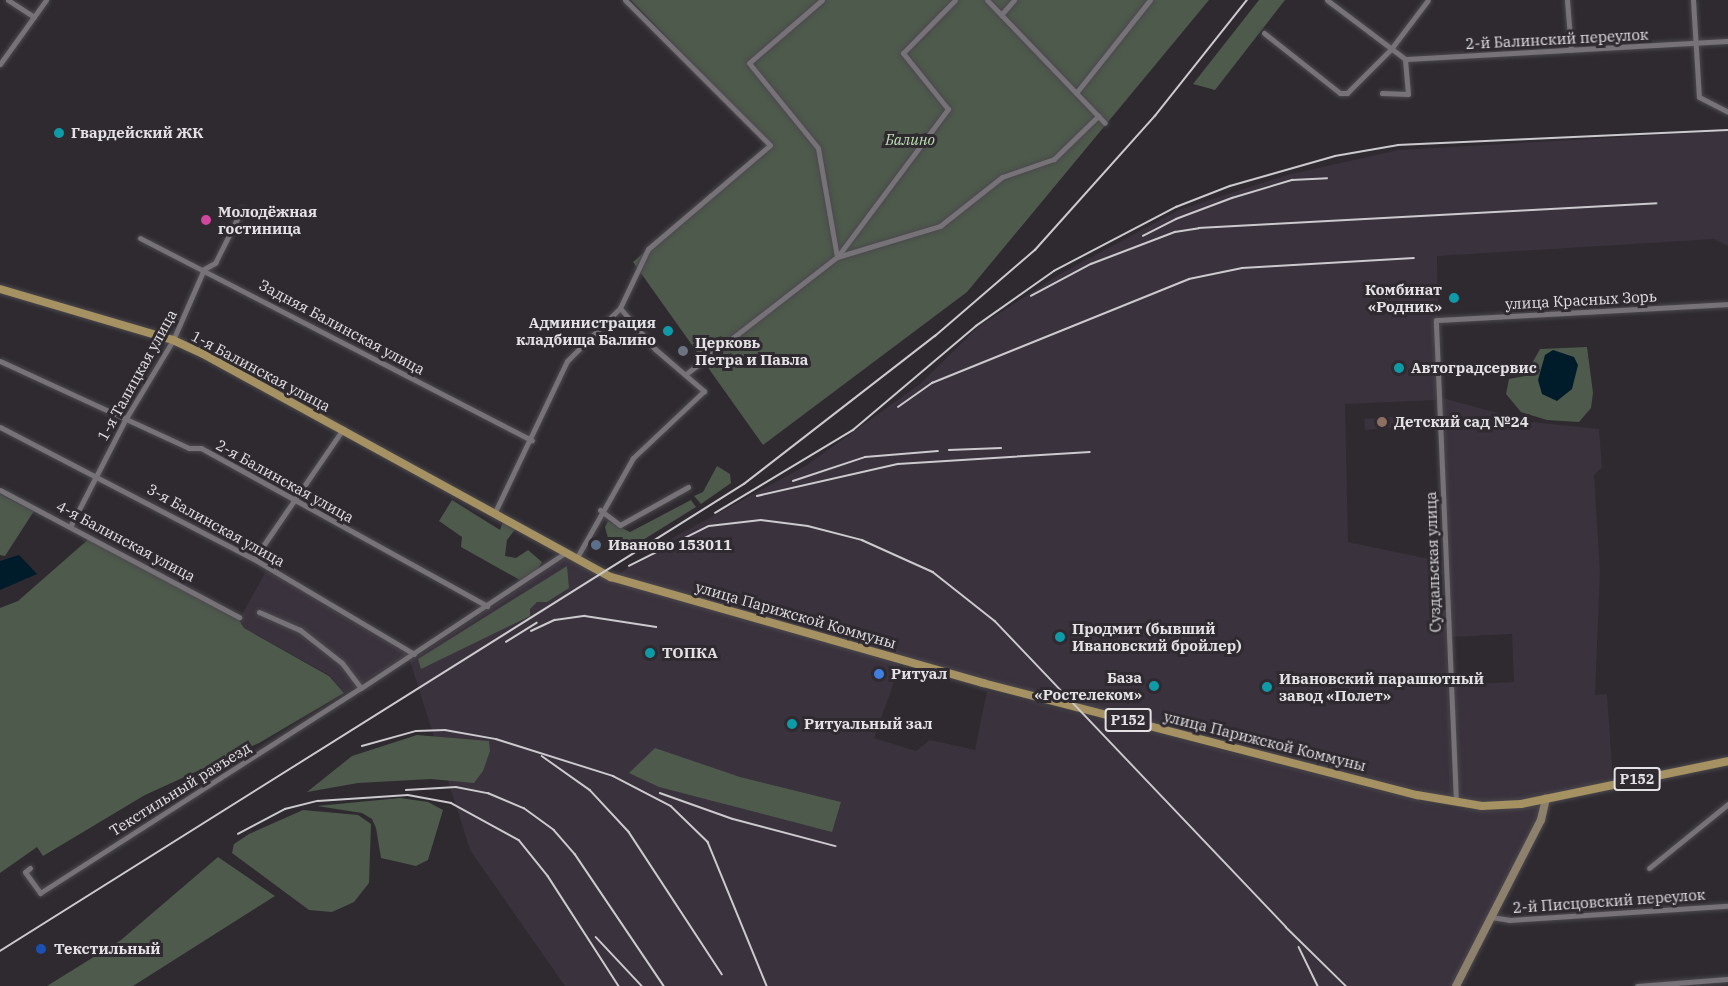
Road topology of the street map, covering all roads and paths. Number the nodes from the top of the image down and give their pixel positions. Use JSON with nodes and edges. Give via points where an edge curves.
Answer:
{"nodes":[{"id":1,"x":8,"y":0,"type":"edge"},
{"id":2,"x":46,"y":0,"type":"edge"},
{"id":3,"x":625,"y":0,"type":"edge"},
{"id":4,"x":822,"y":0,"type":"edge"},
{"id":5,"x":955,"y":0,"type":"edge"},
{"id":6,"x":987,"y":0,"type":"edge"},
{"id":7,"x":1014,"y":0,"type":"edge"},
{"id":8,"x":1150,"y":0,"type":"edge"},
{"id":9,"x":1327,"y":0,"type":"edge"},
{"id":10,"x":1428,"y":0,"type":"edge"},
{"id":11,"x":1568,"y":0,"type":"edge"},
{"id":12,"x":1693,"y":0,"type":"edge"},
{"id":13,"x":1001,"y":15,"type":"junction"},
{"id":14,"x":34,"y":17,"type":"junction"},
{"id":15,"x":1264,"y":33,"type":"dead end"},
{"id":16,"x":1728,"y":41,"type":"edge"},
{"id":17,"x":1696,"y":44,"type":"junction"},
{"id":18,"x":1391,"y":49,"type":"junction"},
{"id":19,"x":1571,"y":50,"type":"junction"},
{"id":20,"x":1405,"y":59,"type":"junction"},
{"id":21,"x":0,"y":64,"type":"edge"},
{"id":22,"x":1076,"y":93,"type":"junction"},
{"id":23,"x":1382,"y":93,"type":"dead end"},
{"id":24,"x":1728,"y":112,"type":"edge"},
{"id":25,"x":1098,"y":116,"type":"junction"},
{"id":26,"x":1105,"y":123,"type":"dead end"},
{"id":27,"x":242,"y":209,"type":"dead end"},
{"id":28,"x":140,"y":238,"type":"dead end"},
{"id":29,"x":837,"y":257,"type":"junction"},
{"id":30,"x":204,"y":269,"type":"junction"},
{"id":31,"x":0,"y":289,"type":"edge"},
{"id":32,"x":1728,"y":304,"type":"edge"},
{"id":33,"x":620,"y":308,"type":"junction"},
{"id":34,"x":1436,"y":320,"type":"joint"},
{"id":35,"x":174,"y":340,"type":"junction"},
{"id":36,"x":0,"y":361,"type":"edge"},
{"id":37,"x":686,"y":374,"type":"junction"},
{"id":38,"x":125,"y":420,"type":"junction"},
{"id":39,"x":0,"y":427,"type":"edge"},
{"id":40,"x":343,"y":429,"type":"junction"},
{"id":41,"x":532,"y":440,"type":"junction"},
{"id":42,"x":97,"y":475,"type":"junction"},
{"id":43,"x":687,"y":487,"type":"dead end"},
{"id":44,"x":0,"y":489,"type":"edge"},
{"id":45,"x":294,"y":499,"type":"junction"},
{"id":46,"x":600,"y":510,"type":"junction"},
{"id":47,"x":495,"y":512,"type":"junction"},
{"id":48,"x":71,"y":525,"type":"junction"},
{"id":49,"x":565,"y":553,"type":"junction"},
{"id":50,"x":254,"y":559,"type":"junction"},
{"id":51,"x":576,"y":559,"type":"junction"},
{"id":52,"x":487,"y":606,"type":"junction"},
{"id":53,"x":259,"y":612,"type":"dead end"},
{"id":54,"x":239,"y":617,"type":"dead end"},
{"id":55,"x":414,"y":654,"type":"junction"},
{"id":56,"x":361,"y":688,"type":"junction"},
{"id":57,"x":1728,"y":761,"type":"edge"},
{"id":58,"x":1546,"y":799,"type":"junction"},
{"id":59,"x":1456,"y":804,"type":"junction"},
{"id":60,"x":1728,"y":804,"type":"edge"},
{"id":61,"x":30,"y":868,"type":"dead end"},
{"id":62,"x":1649,"y":868,"type":"dead end"},
{"id":63,"x":1728,"y":906,"type":"edge"},
{"id":64,"x":1491,"y":917,"type":"junction"},
{"id":65,"x":1728,"y":979,"type":"edge"},
{"id":66,"x":1456,"y":986,"type":"edge"},
{"id":67,"x":1637,"y":986,"type":"edge"}],
"edges":[{"from":1,"to":14,"type":"street"},
{"from":2,"to":14,"type":"street"},
{"from":3,"to":33,"type":"street","via":[[770,145],[648,249]]},
{"from":4,"to":29,"type":"street","via":[[749,63],[818,148]]},
{"from":5,"to":29,"type":"street","via":[[903,53],[948,109]]},
{"from":6,"to":13,"type":"street"},
{"from":7,"to":13,"type":"street"},
{"from":8,"to":22,"type":"street"},
{"from":9,"to":18,"type":"street"},
{"from":10,"to":18,"type":"street"},
{"from":11,"to":19,"type":"street"},
{"from":12,"to":17,"type":"street"},
{"from":13,"to":22,"type":"street"},
{"from":14,"to":21,"type":"street"},
{"from":15,"to":18,"type":"street","via":[[1340,93],[1347,93]]},
{"from":16,"to":17,"type":"street","name":"2-й Балинский переулок"},
{"from":17,"to":19,"type":"street","name":"2-й Балинский переулок"},
{"from":17,"to":24,"type":"street","via":[[1699,97]]},
{"from":18,"to":20,"type":"street"},
{"from":19,"to":20,"type":"street","name":"2-й Балинский переулок"},
{"from":20,"to":23,"type":"street","via":[[1408,94]]},
{"from":22,"to":25,"type":"street"},
{"from":25,"to":26,"type":"street"},
{"from":25,"to":29,"type":"street","via":[[1054,159],[1002,177],[940,226]]},
{"from":27,"to":30,"type":"street","name":"1-я Талицкая улица","via":[[215,263]]},
{"from":28,"to":30,"type":"street","name":"Задняя Балинская улица"},
{"from":29,"to":37,"type":"street"},
{"from":30,"to":35,"type":"street","name":"1-я Талицкая улица"},
{"from":30,"to":41,"type":"street","name":"Задняя Балинская улица"},
{"from":31,"to":35,"type":"main road","name":"1-я Балинская улица"},
{"from":32,"to":34,"type":"street","name":"улица Красных Зорь"},
{"from":33,"to":37,"type":"street","via":[[655,349]]},
{"from":33,"to":41,"type":"street","via":[[567,361]]},
{"from":34,"to":59,"type":"street","name":"Суздальская улица"},
{"from":35,"to":38,"type":"street","name":"1-я Талицкая улица"},
{"from":35,"to":40,"type":"main road","name":"1-я Балинская улица"},
{"from":36,"to":38,"type":"street","name":"2-я Балинская улица"},
{"from":37,"to":46,"type":"street","via":[[704,391],[633,458]]},
{"from":38,"to":42,"type":"street","name":"1-я Талицкая улица"},
{"from":38,"to":45,"type":"street","name":"2-я Балинская улица","via":[[189,448],[201,448]]},
{"from":39,"to":42,"type":"street","name":"3-я Балинская улица"},
{"from":40,"to":45,"type":"street"},
{"from":40,"to":47,"type":"main road","name":"1-я Балинская улица"},
{"from":41,"to":47,"type":"street"},
{"from":42,"to":48,"type":"street","name":"1-я Талицкая улица"},
{"from":42,"to":50,"type":"street","name":"3-я Балинская улица"},
{"from":43,"to":46,"type":"street","via":[[620,525]]},
{"from":44,"to":48,"type":"street","name":"4-я Балинская улица"},
{"from":45,"to":50,"type":"street"},
{"from":45,"to":52,"type":"street","name":"2-я Балинская улица"},
{"from":46,"to":51,"type":"street"},
{"from":47,"to":49,"type":"main road","name":"1-я Балинская улица"},
{"from":48,"to":54,"type":"street","name":"4-я Балинская улица"},
{"from":49,"to":51,"type":"main road","name":"1-я Балинская улица"},
{"from":49,"to":52,"type":"street"},
{"from":50,"to":55,"type":"street","name":"3-я Балинская улица"},
{"from":51,"to":59,"type":"main road","name":"улица Парижской Коммуны","number":"Р152","via":[[611,577],[1030,695]]},
{"from":52,"to":55,"type":"street"},
{"from":53,"to":56,"type":"street","via":[[300,630],[342,663]]},
{"from":55,"to":56,"type":"street"},
{"from":56,"to":61,"type":"street","name":"Текстильный разъезд","via":[[40,893],[25,872]]},
{"from":57,"to":58,"type":"main road","name":"улица Парижской Коммуны","number":"Р152"},
{"from":58,"to":59,"type":"main road","name":"улица Парижской Коммуны","number":"Р152","via":[[1503,806]]},
{"from":58,"to":64,"type":"main road","via":[[1541,820]]},
{"from":60,"to":62,"type":"street"},
{"from":63,"to":64,"type":"street","name":"2-й Писцовский переулок","via":[[1509,920]]},
{"from":64,"to":66,"type":"main road"},
{"from":65,"to":67,"type":"street"}]}
